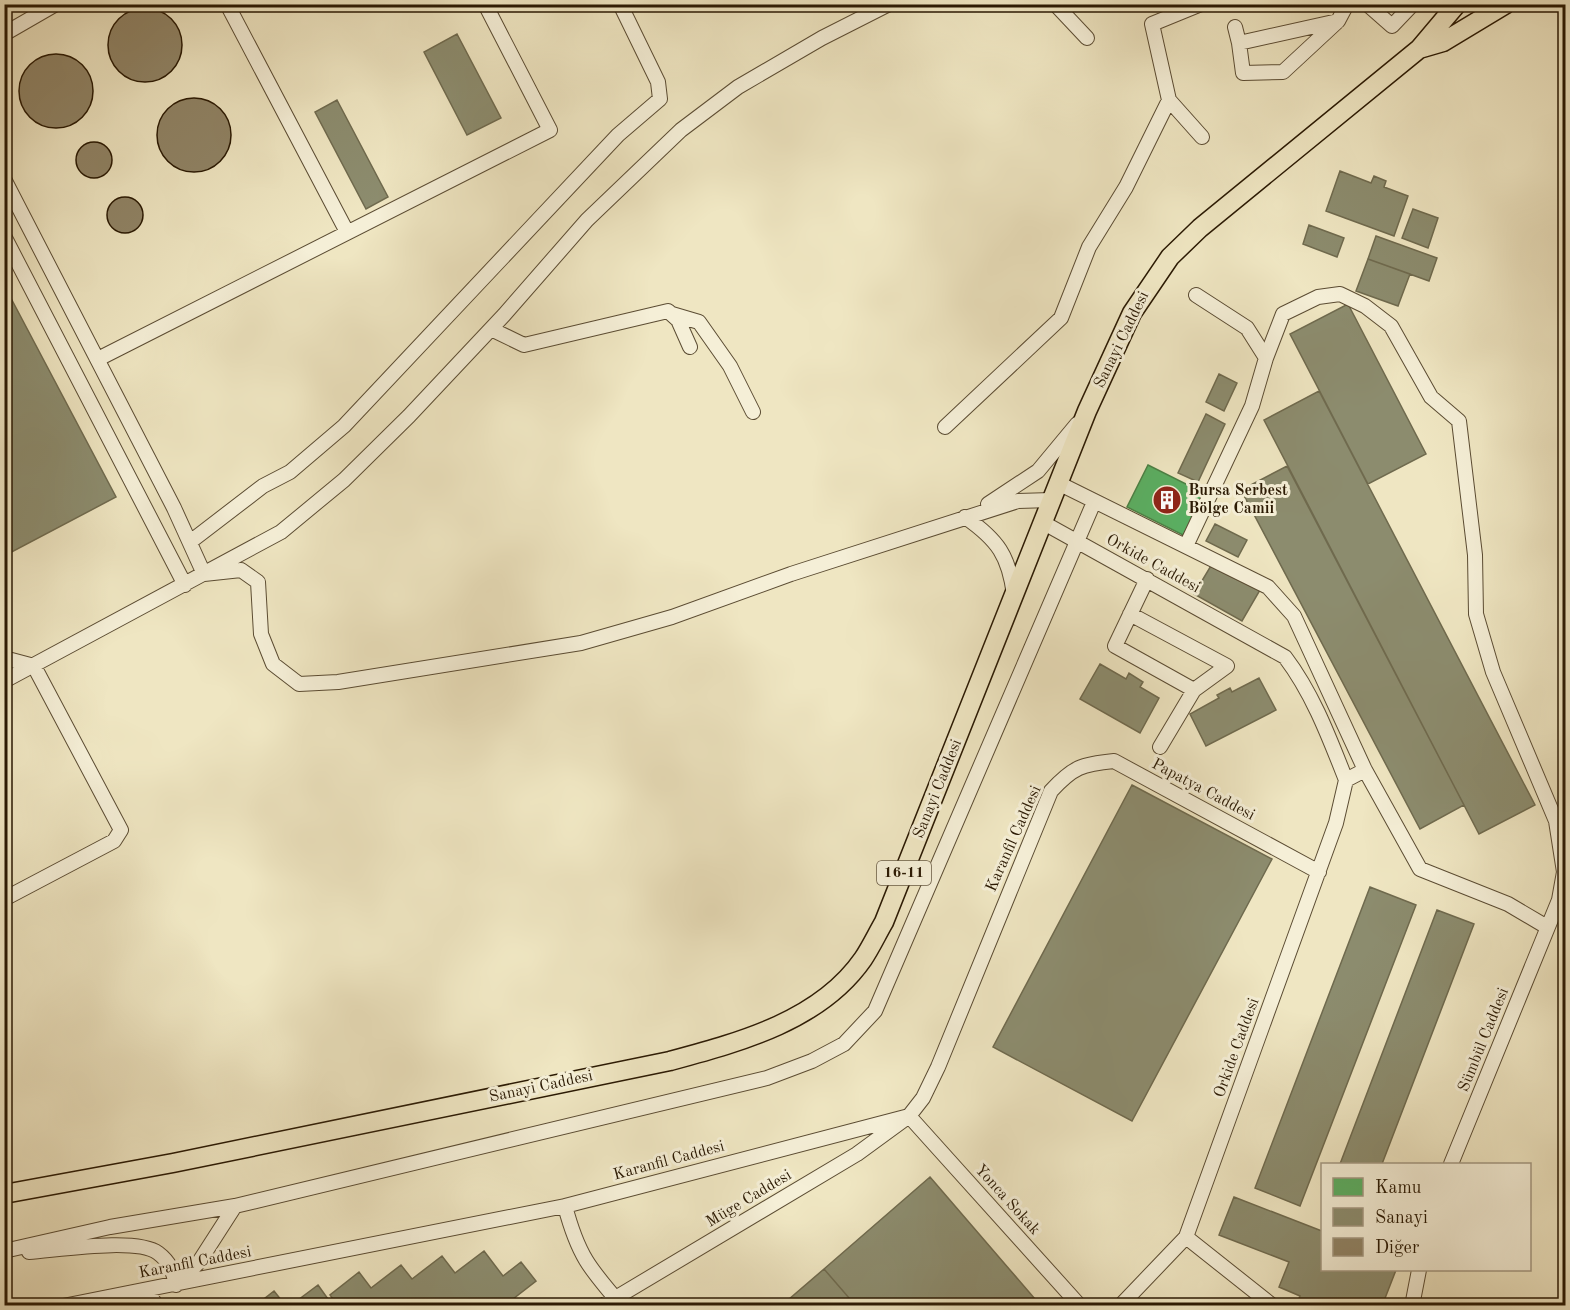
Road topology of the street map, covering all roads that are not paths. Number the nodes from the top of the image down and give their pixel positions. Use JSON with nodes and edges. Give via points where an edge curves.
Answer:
{"nodes":[{"id":1,"x":56,"y":4,"type":"edge"},
{"id":2,"x":227,"y":4,"type":"edge"},
{"id":3,"x":484,"y":4,"type":"edge"},
{"id":4,"x":620,"y":4,"type":"edge"},
{"id":5,"x":889,"y":4,"type":"edge"},
{"id":6,"x":1055,"y":4,"type":"edge"},
{"id":7,"x":1201,"y":4,"type":"edge"},
{"id":8,"x":1347,"y":4,"type":"edge"},
{"id":9,"x":1367,"y":4,"type":"edge"},
{"id":10,"x":1413,"y":4,"type":"edge"},
{"id":11,"x":1457,"y":4,"type":"edge"},
{"id":12,"x":1506,"y":4,"type":"edge"},
{"id":13,"x":1338,"y":21,"type":"junction"},
{"id":14,"x":1235,"y":27,"type":"dead end"},
{"id":15,"x":4,"y":34,"type":"edge"},
{"id":16,"x":1087,"y":38,"type":"dead end"},
{"id":17,"x":1239,"y":43,"type":"junction"},
{"id":18,"x":1419,"y":49,"type":"junction"},
{"id":19,"x":1169,"y":100,"type":"junction"},
{"id":20,"x":1202,"y":137,"type":"dead end"},
{"id":21,"x":4,"y":179,"type":"edge"},
{"id":22,"x":347,"y":232,"type":"junction"},
{"id":23,"x":4,"y":236,"type":"edge"},
{"id":24,"x":1196,"y":295,"type":"dead end"},
{"id":25,"x":670,"y":313,"type":"junction"},
{"id":26,"x":491,"y":329,"type":"junction"},
{"id":27,"x":690,"y":347,"type":"dead end"},
{"id":28,"x":1266,"y":358,"type":"junction"},
{"id":29,"x":98,"y":359,"type":"junction"},
{"id":30,"x":1087,"y":411,"type":"junction"},
{"id":31,"x":753,"y":412,"type":"dead end"},
{"id":32,"x":945,"y":427,"type":"dead end"},
{"id":33,"x":1058,"y":483,"type":"junction"},
{"id":34,"x":1051,"y":500,"type":"junction"},
{"id":35,"x":1094,"y":502,"type":"junction"},
{"id":36,"x":965,"y":517,"type":"junction"},
{"id":37,"x":1042,"y":522,"type":"junction"},
{"id":38,"x":1076,"y":540,"type":"junction"},
{"id":39,"x":190,"y":542,"type":"junction"},
{"id":40,"x":1186,"y":546,"type":"junction"},
{"id":41,"x":204,"y":574,"type":"junction"},
{"id":42,"x":1147,"y":579,"type":"junction"},
{"id":43,"x":185,"y":585,"type":"junction"},
{"id":44,"x":1014,"y":595,"type":"junction"},
{"id":45,"x":1130,"y":614,"type":"junction"},
{"id":46,"x":4,"y":658,"type":"edge"},
{"id":47,"x":33,"y":666,"type":"junction"},
{"id":48,"x":4,"y":681,"type":"edge"},
{"id":49,"x":1194,"y":690,"type":"junction"},
{"id":50,"x":1160,"y":747,"type":"dead end"},
{"id":51,"x":1365,"y":770,"type":"junction"},
{"id":52,"x":1067,"y":773,"type":"joint"},
{"id":53,"x":1346,"y":780,"type":"junction"},
{"id":54,"x":1318,"y":872,"type":"junction"},
{"id":55,"x":4,"y":899,"type":"edge"},
{"id":56,"x":1547,"y":927,"type":"junction"},
{"id":57,"x":909,"y":1116,"type":"junction"},
{"id":58,"x":1451,"y":1163,"type":"edge"},
{"id":59,"x":4,"y":1194,"type":"edge"},
{"id":60,"x":235,"y":1206,"type":"junction"},
{"id":61,"x":565,"y":1206,"type":"junction"},
{"id":62,"x":1186,"y":1236,"type":"junction"},
{"id":63,"x":4,"y":1252,"type":"edge"},
{"id":64,"x":1419,"y":1271,"type":"edge"},
{"id":65,"x":176,"y":1285,"type":"junction"},
{"id":66,"x":146,"y":1290,"type":"junction"},
{"id":67,"x":619,"y":1302,"type":"edge"},
{"id":68,"x":63,"y":1305,"type":"edge"},
{"id":69,"x":157,"y":1305,"type":"edge"},
{"id":70,"x":602,"y":1305,"type":"edge"},
{"id":71,"x":1080,"y":1305,"type":"edge"},
{"id":72,"x":1120,"y":1305,"type":"edge"},
{"id":73,"x":1273,"y":1305,"type":"edge"},
{"id":74,"x":1412,"y":1305,"type":"edge"}],
"edges":[{"from":1,"to":15,"type":"lane"},
{"from":2,"to":22,"type":"lane"},
{"from":3,"to":22,"type":"lane","via":[[550,130]]},
{"from":4,"to":39,"type":"lane","via":[[658,82],[660,99],[618,135],[344,426],[290,472],[263,486]]},
{"from":5,"to":26,"type":"lane","via":[[738,87],[681,130],[587,220]]},
{"from":6,"to":16,"type":"lane"},
{"from":7,"to":19,"type":"lane","via":[[1152,24]]},
{"from":8,"to":13,"type":"lane"},
{"from":9,"to":10,"type":"lane","via":[[1392,26]]},
{"from":11,"to":18,"type":"main road"},
{"from":12,"to":18,"type":"main road","via":[[1443,42]]},
{"from":13,"to":17,"type":"lane"},
{"from":13,"to":17,"type":"lane","via":[[1283,72],[1243,73]]},
{"from":14,"to":17,"type":"lane"},
{"from":18,"to":30,"type":"main road","name":"Sanayi Caddesi","number":"16-11","via":[[1200,228],[1170,257],[1132,313]]},
{"from":19,"to":20,"type":"lane"},
{"from":19,"to":32,"type":"lane","via":[[1126,187],[1089,247],[1061,318]]},
{"from":21,"to":29,"type":"lane"},
{"from":22,"to":29,"type":"lane"},
{"from":23,"to":43,"type":"lane"},
{"from":24,"to":28,"type":"lane","via":[[1247,328]]},
{"from":25,"to":26,"type":"lane","via":[[524,345]]},
{"from":25,"to":27,"type":"lane","via":[[678,320]]},
{"from":25,"to":31,"type":"lane","via":[[699,322],[730,366]]},
{"from":26,"to":41,"type":"lane","via":[[344,480],[281,532]]},
{"from":28,"to":40,"type":"lane","via":[[1252,406]]},
{"from":28,"to":56,"type":"lane","name":"Sümbül Caddesi","via":[[1283,314],[1318,297],[1340,294],[1365,306],[1391,326],[1431,397],[1459,421],[1475,555],[1476,614],[1492,672],[1556,821],[1564,872],[1560,900]]},
{"from":29,"to":39,"type":"lane"},
{"from":30,"to":33,"type":"main road","name":"Sanayi Caddesi","number":"16-11"},
{"from":30,"to":36,"type":"lane","via":[[1038,471]]},
{"from":33,"to":34,"type":"main road","name":"Sanayi Caddesi","number":"16-11"},
{"from":33,"to":35,"type":"lane","name":"Orkide Caddesi"},
{"from":34,"to":36,"type":"lane","via":[[1018,501]]},
{"from":34,"to":37,"type":"main road","name":"Sanayi Caddesi","number":"16-11"},
{"from":35,"to":38,"type":"lane"},
{"from":35,"to":40,"type":"lane","name":"Orkide Caddesi"},
{"from":36,"to":41,"type":"lane","via":[[581,643],[338,682],[299,684],[273,664],[261,634],[258,582],[241,570]]},
{"from":36,"to":44,"type":"lane","via":[[987,533],[1002,552],[1010,568]]},
{"from":37,"to":38,"type":"lane","name":"Orkide Caddesi"},
{"from":37,"to":44,"type":"main road","name":"Sanayi Caddesi","number":"16-11"},
{"from":38,"to":42,"type":"lane","name":"Orkide Caddesi"},
{"from":38,"to":60,"type":"lane","via":[[885,990],[875,1011],[844,1044],[767,1078]]},
{"from":39,"to":41,"type":"lane"},
{"from":40,"to":51,"type":"lane","name":"Orkide Caddesi","via":[[1268,587],[1284,603],[1294,616]]},
{"from":41,"to":43,"type":"lane"},
{"from":42,"to":45,"type":"lane"},
{"from":42,"to":53,"type":"lane","name":"Orkide Caddesi","via":[[1285,657],[1322,718]]},
{"from":43,"to":47,"type":"lane"},
{"from":44,"to":59,"type":"main road","name":"Sanayi Caddesi","number":"16-11","via":[[884,922],[859,964],[814,1006],[749,1037],[670,1061]]},
{"from":45,"to":49,"type":"lane","via":[[1115,646]]},
{"from":45,"to":49,"type":"lane","via":[[1227,666]]},
{"from":46,"to":47,"type":"lane"},
{"from":47,"to":48,"type":"lane"},
{"from":47,"to":55,"type":"lane","via":[[121,830],[114,841]]},
{"from":49,"to":50,"type":"lane"},
{"from":51,"to":53,"type":"lane"},
{"from":51,"to":56,"type":"lane","name":"Orkide Caddesi","via":[[1420,869],[1508,904]]},
{"from":52,"to":54,"type":"lane","name":"Papatya Caddesi","via":[[1090,763],[1114,761]]},
{"from":52,"to":57,"type":"lane","name":"Karanfil Caddesi","via":[[1051,791],[1040,813],[938,1067]]},
{"from":53,"to":54,"type":"lane","name":"Orkide Caddesi"},
{"from":54,"to":62,"type":"lane","name":"Orkide Caddesi"},
{"from":56,"to":58,"type":"lane","name":"Sümbül Caddesi"},
{"from":57,"to":61,"type":"lane","name":"Karanfil Caddesi"},
{"from":57,"to":67,"type":"lane","name":"Müge Caddesi","via":[[857,1154]]},
{"from":57,"to":71,"type":"lane","name":"Yonca Sokak"},
{"from":60,"to":63,"type":"lane","via":[[110,1227]]},
{"from":60,"to":65,"type":"lane","via":[[199,1262]]},
{"from":61,"to":65,"type":"lane","name":"Karanfil Caddesi"},
{"from":61,"to":67,"type":"lane","via":[[574,1242],[590,1269]]},
{"from":62,"to":72,"type":"lane","name":"Orkide Caddesi"},
{"from":62,"to":73,"type":"lane"},
{"from":63,"to":65,"type":"lane","via":[[139,1244],[158,1252],[171,1266]]},
{"from":64,"to":74,"type":"lane"},
{"from":65,"to":66,"type":"lane","name":"Karanfil Caddesi"},
{"from":66,"to":68,"type":"lane","name":"Karanfil Caddesi"},
{"from":66,"to":69,"type":"lane"},
{"from":67,"to":70,"type":"lane","name":"Müge Caddesi"}]}
